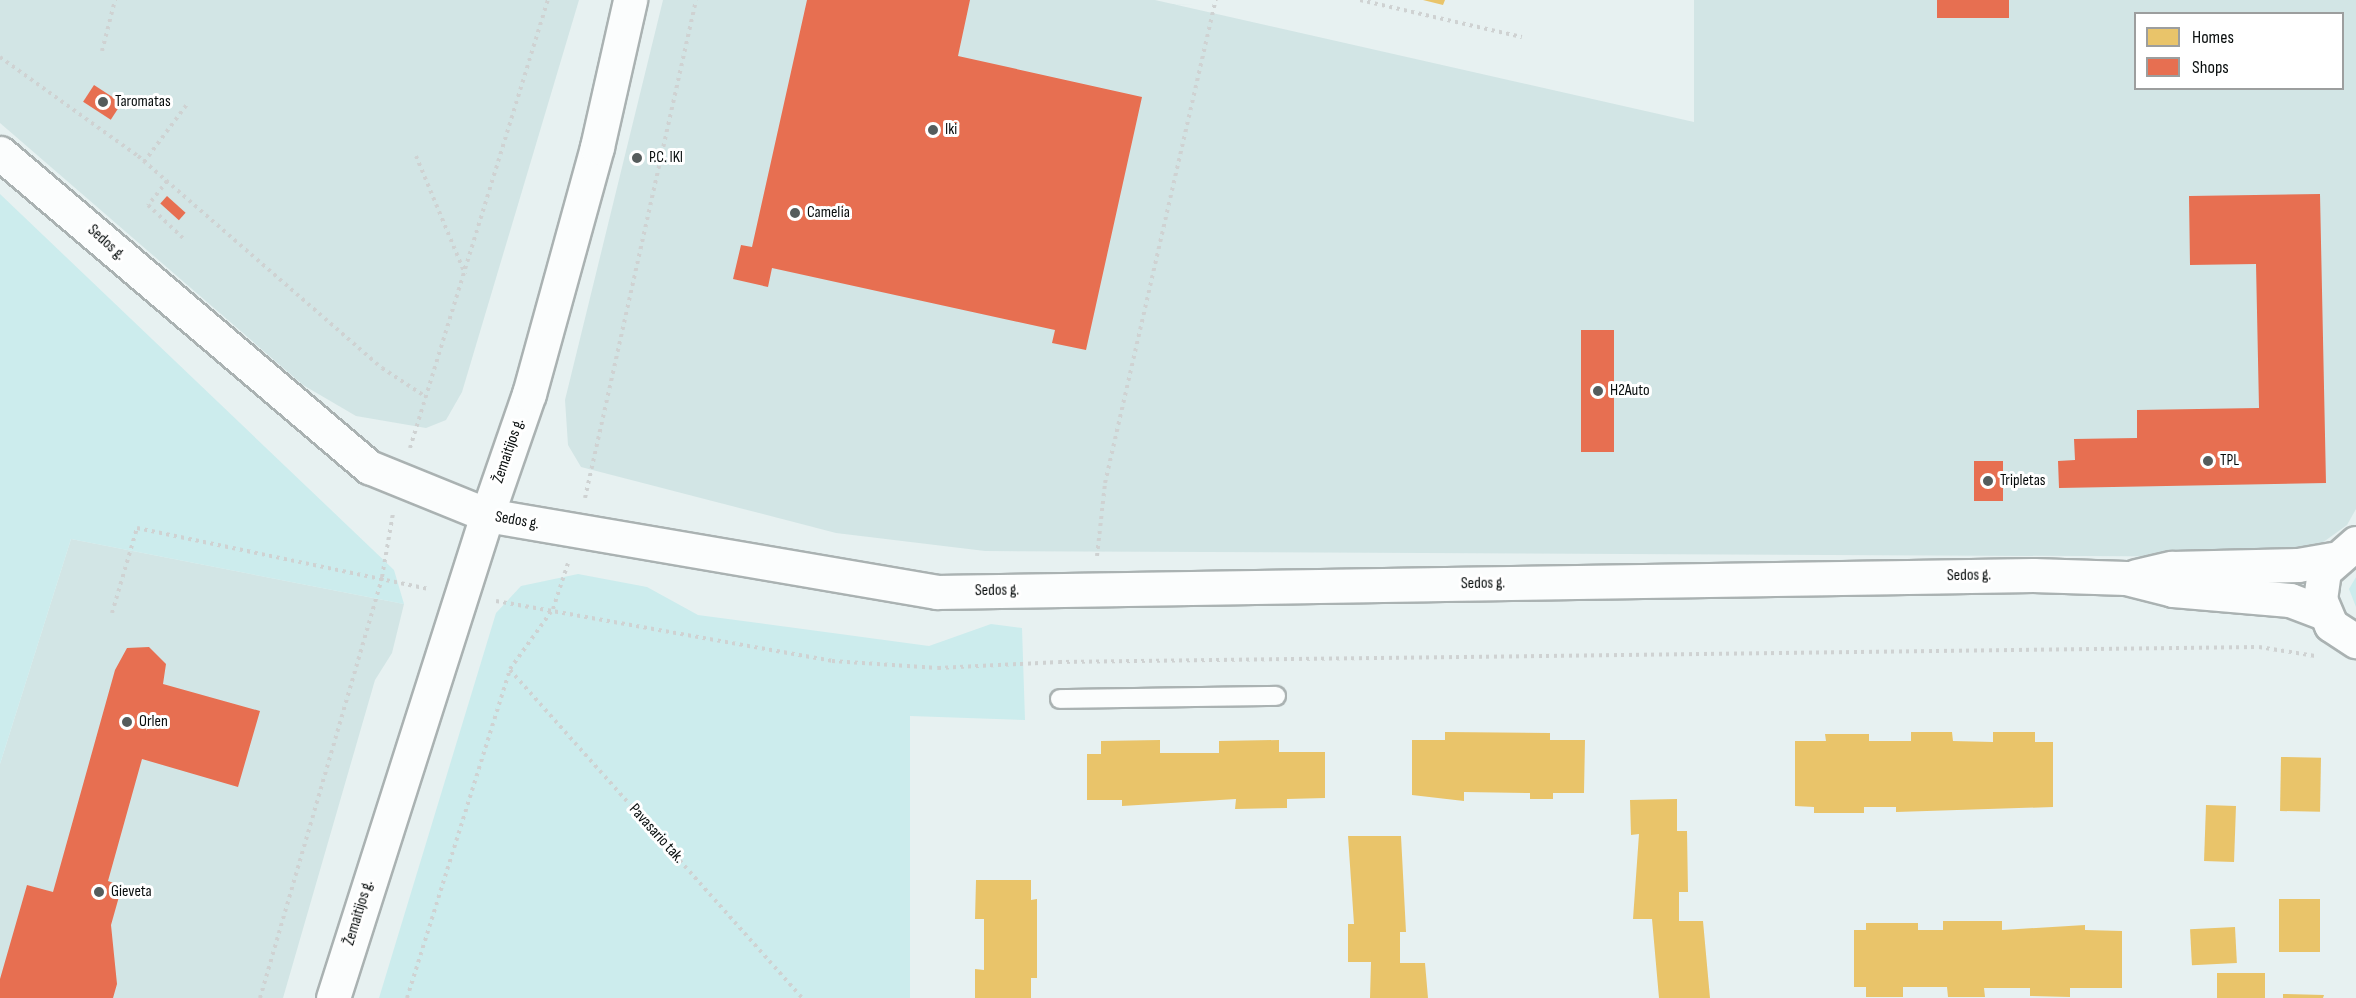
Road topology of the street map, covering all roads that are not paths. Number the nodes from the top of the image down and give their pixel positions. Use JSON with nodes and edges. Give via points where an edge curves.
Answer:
{"nodes":[{"id":1,"x":630,"y":0,"type":"edge"},
{"id":2,"x":0,"y":153,"type":"edge"},
{"id":3,"x":487,"y":515,"type":"junction"},
{"id":4,"x":2350,"y":547,"type":"edge"},
{"id":5,"x":2126,"y":578,"type":"junction"},
{"id":6,"x":2324,"y":613,"type":"junction"},
{"id":7,"x":2356,"y":641,"type":"edge"},
{"id":8,"x":1276,"y":696,"type":"dead end"},
{"id":9,"x":1060,"y":699,"type":"dead end"},
{"id":10,"x":333,"y":998,"type":"edge"}],
"edges":[{"from":1,"to":3,"type":"street","name":"Žemaitijos g.","via":[[597,147],[532,383]]},
{"from":2,"to":3,"type":"street","name":"Sedos g.","via":[[369,467],[399,483]]},
{"from":3,"to":5,"type":"street","name":"Sedos g.","via":[[936,592]]},
{"from":3,"to":10,"type":"street","name":"Žemaitijos g."},
{"from":4,"to":5,"type":"street","name":"Sedos g.","via":[[2172,568]]},
{"from":4,"to":6,"type":"street","via":[[2320,585]]},
{"from":5,"to":6,"type":"street","name":"Sedos g.","via":[[2173,590],[2290,600]]},
{"from":6,"to":7,"type":"street","via":[[2342,634]]},
{"from":8,"to":9,"type":"lane"}]}
